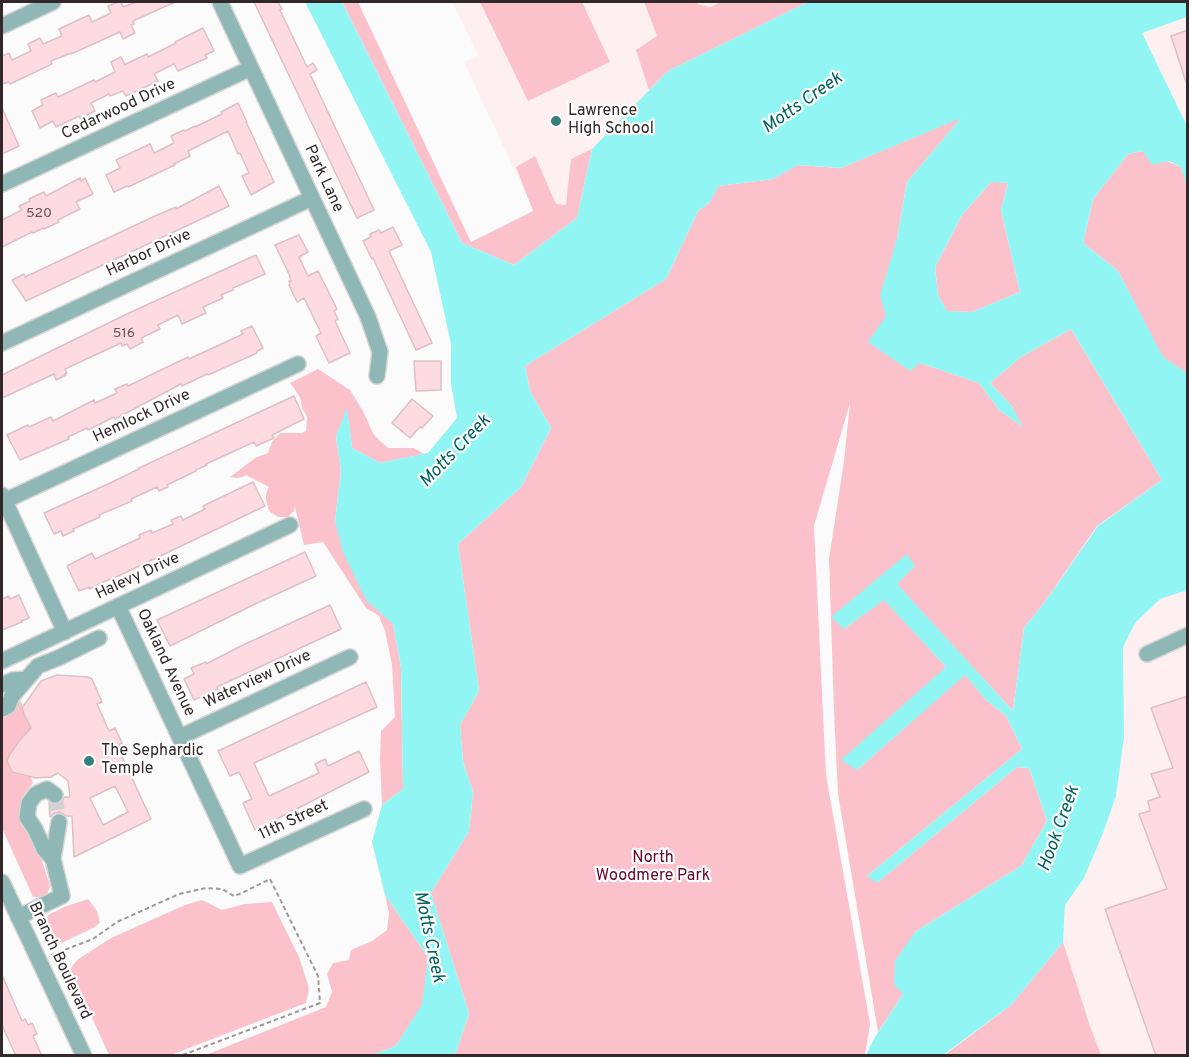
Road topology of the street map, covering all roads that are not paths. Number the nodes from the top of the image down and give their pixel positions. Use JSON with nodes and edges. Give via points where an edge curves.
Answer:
{"nodes":[{"id":1,"x":53,"y":2,"type":"edge"},
{"id":2,"x":220,"y":2,"type":"edge"},
{"id":3,"x":2,"y":26,"type":"edge"},
{"id":4,"x":251,"y":68,"type":"junction"},
{"id":5,"x":2,"y":184,"type":"edge"},
{"id":6,"x":312,"y":198,"type":"junction"},
{"id":7,"x":2,"y":343,"type":"edge"},
{"id":8,"x":298,"y":364,"type":"dead end"},
{"id":9,"x":377,"y":376,"type":"dead end"},
{"id":10,"x":2,"y":499,"type":"edge"},
{"id":11,"x":290,"y":525,"type":"dead end"},
{"id":12,"x":118,"y":606,"type":"junction"},
{"id":13,"x":65,"y":632,"type":"junction"},
{"id":14,"x":1188,"y":635,"type":"edge"},
{"id":15,"x":99,"y":638,"type":"dead end"},
{"id":16,"x":26,"y":650,"type":"junction"},
{"id":17,"x":1147,"y":654,"type":"dead end"},
{"id":18,"x":350,"y":657,"type":"dead end"},
{"id":19,"x":2,"y":661,"type":"edge"},
{"id":20,"x":38,"y":666,"type":"junction"},
{"id":21,"x":26,"y":679,"type":"junction"},
{"id":22,"x":2,"y":685,"type":"edge"},
{"id":23,"x":2,"y":709,"type":"edge"},
{"id":24,"x":180,"y":737,"type":"junction"},
{"id":25,"x":55,"y":795,"type":"dead end"},
{"id":26,"x":364,"y":809,"type":"dead end"},
{"id":27,"x":59,"y":822,"type":"tunnel mouth"},
{"id":28,"x":53,"y":859,"type":"junction"},
{"id":29,"x":240,"y":866,"type":"joint"},
{"id":30,"x":2,"y":882,"type":"edge"},
{"id":31,"x":18,"y":917,"type":"junction"},
{"id":32,"x":84,"y":1056,"type":"edge"}],
"edges":[{"from":1,"to":3,"type":"street"},
{"from":2,"to":4,"type":"street","name":"Park Lane"},
{"from":4,"to":5,"type":"street","name":"Cedarwood Drive"},
{"from":4,"to":6,"type":"street","name":"Park Lane"},
{"from":6,"to":7,"type":"street","name":"Harbor Drive"},
{"from":6,"to":9,"type":"street","name":"Park Lane","via":[[368,317],[380,352]]},
{"from":8,"to":10,"type":"street","name":"Hemlock Drive"},
{"from":10,"to":13,"type":"street"},
{"from":11,"to":12,"type":"street","name":"Halevy Drive"},
{"from":12,"to":13,"type":"street","name":"Halevy Drive"},
{"from":12,"to":24,"type":"street","name":"Oakland Avenue"},
{"from":13,"to":16,"type":"street","name":"Halevy Drive"},
{"from":14,"to":17,"type":"street"},
{"from":15,"to":20,"type":"street"},
{"from":16,"to":19,"type":"street","name":"Halevy Drive"},
{"from":16,"to":20,"type":"street"},
{"from":18,"to":24,"type":"street","name":"Waterview Drive"},
{"from":20,"to":21,"type":"street"},
{"from":21,"to":22,"type":"street"},
{"from":21,"to":23,"type":"street"},
{"from":24,"to":29,"type":"street","name":"Oakland Avenue"},
{"from":25,"to":28,"type":"street","via":[[47,789],[36,795],[29,803],[27,817]]},
{"from":26,"to":29,"type":"street","name":"11th Street"},
{"from":27,"to":28,"type":"street"},
{"from":28,"to":31,"type":"street","via":[[62,896]]},
{"from":30,"to":31,"type":"street","name":"Branch Boulevard"},
{"from":31,"to":32,"type":"street","name":"Branch Boulevard"}]}
